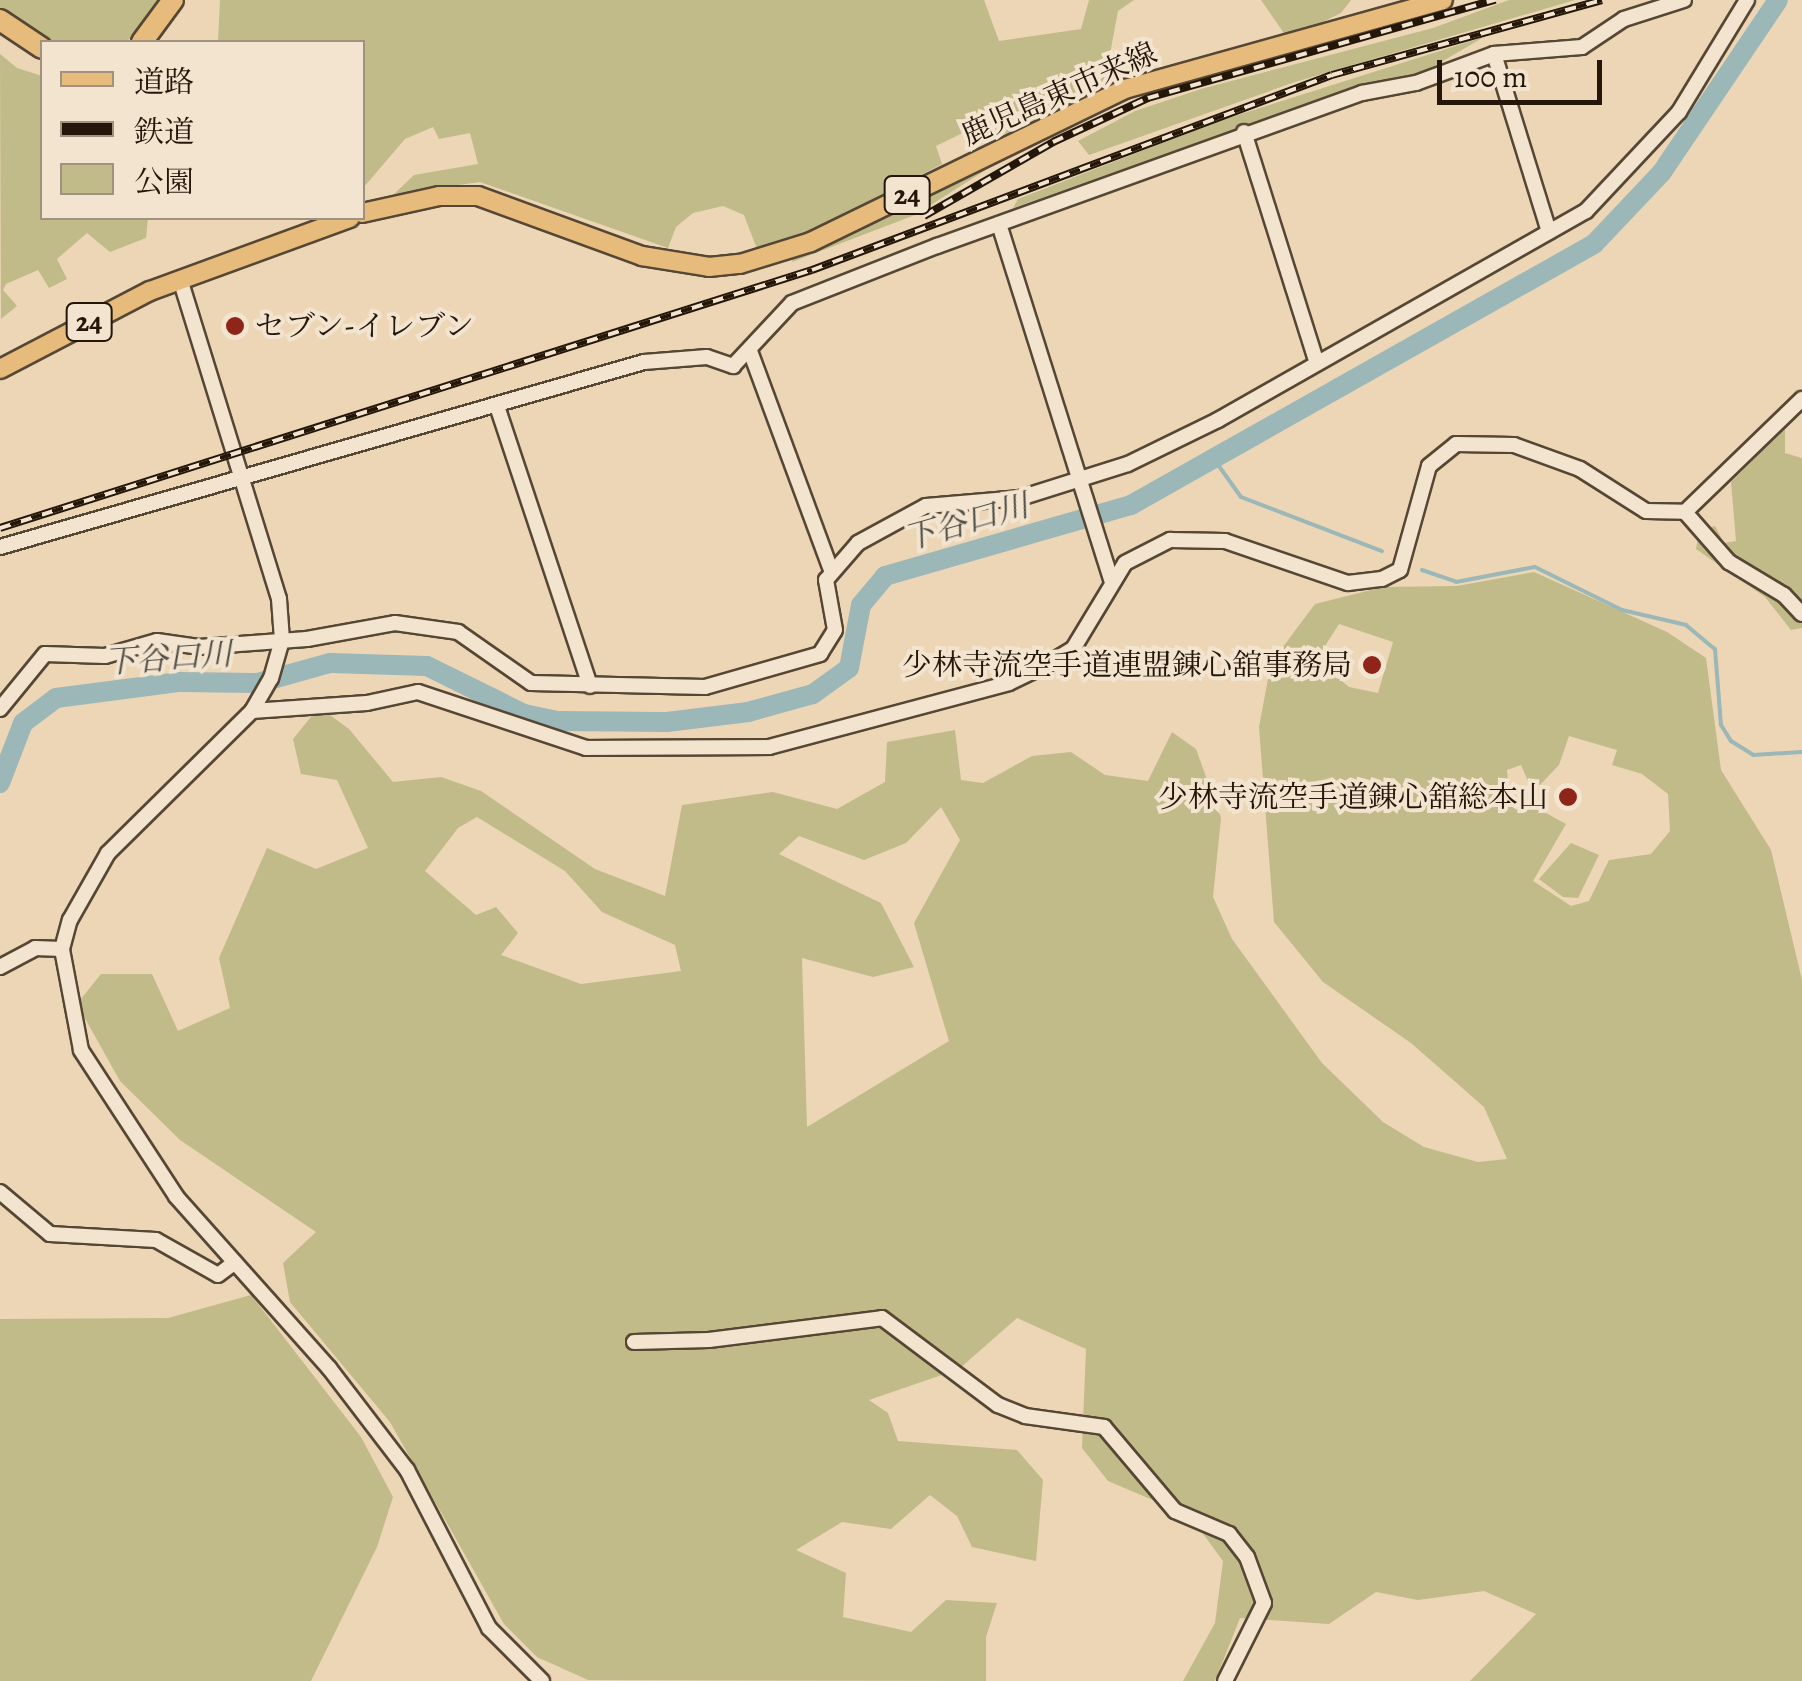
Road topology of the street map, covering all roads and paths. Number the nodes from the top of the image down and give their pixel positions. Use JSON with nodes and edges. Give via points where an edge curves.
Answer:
{"nodes":[{"id":1,"x":172,"y":0,"type":"edge"},
{"id":2,"x":185,"y":0,"type":"edge"},
{"id":3,"x":1443,"y":0,"type":"edge"},
{"id":4,"x":1684,"y":0,"type":"edge"},
{"id":5,"x":1747,"y":0,"type":"edge"},
{"id":6,"x":0,"y":20,"type":"edge"},
{"id":7,"x":0,"y":37,"type":"edge"},
{"id":8,"x":143,"y":40,"type":"edge"},
{"id":9,"x":160,"y":40,"type":"edge"},
{"id":10,"x":40,"y":47,"type":"edge"},
{"id":11,"x":1494,"y":54,"type":"junction"},
{"id":12,"x":40,"y":59,"type":"edge"},
{"id":13,"x":1244,"y":132,"type":"junction"},
{"id":14,"x":365,"y":212,"type":"edge"},
{"id":15,"x":344,"y":220,"type":"edge"},
{"id":16,"x":999,"y":224,"type":"junction"},
{"id":17,"x":1549,"y":232,"type":"junction"},
{"id":18,"x":180,"y":279,"type":"junction"},
{"id":19,"x":750,"y":351,"type":"junction"},
{"id":20,"x":1316,"y":360,"type":"junction"},
{"id":21,"x":0,"y":369,"type":"edge"},
{"id":22,"x":1802,"y":399,"type":"edge"},
{"id":23,"x":497,"y":406,"type":"junction"},
{"id":24,"x":244,"y":480,"type":"junction"},
{"id":25,"x":1081,"y":488,"type":"junction"},
{"id":26,"x":1685,"y":512,"type":"junction"},
{"id":27,"x":0,"y":547,"type":"edge"},
{"id":28,"x":832,"y":570,"type":"junction"},
{"id":29,"x":1111,"y":580,"type":"junction"},
{"id":30,"x":1802,"y":614,"type":"edge"},
{"id":31,"x":282,"y":640,"type":"junction"},
{"id":32,"x":590,"y":686,"type":"junction"},
{"id":33,"x":0,"y":709,"type":"edge"},
{"id":34,"x":252,"y":711,"type":"junction"},
{"id":35,"x":62,"y":949,"type":"junction"},
{"id":36,"x":0,"y":967,"type":"edge"},
{"id":37,"x":0,"y":1192,"type":"edge"},
{"id":38,"x":235,"y":1262,"type":"junction"},
{"id":39,"x":634,"y":1342,"type":"dead end"},
{"id":40,"x":542,"y":1681,"type":"edge"},
{"id":41,"x":1225,"y":1681,"type":"edge"}],
"edges":[{"from":1,"to":8,"type":"highway"},
{"from":2,"to":9,"type":"highway"},
{"from":3,"to":14,"type":"main road","name":"鹿児島東市来線","number":"24","via":[[1124,88],[811,242],[740,264],[642,256],[478,196],[439,196]]},
{"from":4,"to":11,"type":"street","via":[[1624,19],[1582,47]]},
{"from":5,"to":17,"type":"street","via":[[1679,112],[1586,211]]},
{"from":6,"to":10,"type":"highway"},
{"from":7,"to":12,"type":"highway"},
{"from":11,"to":13,"type":"street"},
{"from":11,"to":17,"type":"street"},
{"from":13,"to":16,"type":"street"},
{"from":13,"to":20,"type":"street"},
{"from":15,"to":18,"type":"main road","number":"24"},
{"from":16,"to":19,"type":"street","via":[[792,303]]},
{"from":16,"to":25,"type":"street"},
{"from":17,"to":20,"type":"street"},
{"from":18,"to":21,"type":"main road","number":"24"},
{"from":18,"to":24,"type":"street"},
{"from":19,"to":23,"type":"street","via":[[733,366],[707,356],[644,362]]},
{"from":19,"to":28,"type":"street"},
{"from":20,"to":25,"type":"street","via":[[1218,420]]},
{"from":22,"to":26,"type":"street"},
{"from":23,"to":24,"type":"street"},
{"from":23,"to":32,"type":"street"},
{"from":24,"to":27,"type":"street"},
{"from":24,"to":31,"type":"street","via":[[279,599]]},
{"from":25,"to":28,"type":"street","via":[[926,506],[858,543]]},
{"from":25,"to":29,"type":"street"},
{"from":26,"to":29,"type":"street","via":[[1646,511],[1565,463],[1514,445],[1472,441],[1444,448],[1429,466],[1400,570],[1382,579],[1348,583],[1225,541],[1189,536],[1125,563]]},
{"from":26,"to":30,"type":"street","via":[[1729,562],[1784,595]]},
{"from":28,"to":32,"type":"street","via":[[826,588],[834,640],[820,654],[705,687]]},
{"from":29,"to":34,"type":"street","via":[[1073,650],[1046,665],[1010,682],[770,748],[586,748],[526,733],[453,698],[418,692],[366,704]]},
{"from":31,"to":32,"type":"street","via":[[428,623],[458,632],[531,683]]},
{"from":31,"to":33,"type":"street","via":[[199,647],[157,641],[105,656],[45,654]]},
{"from":31,"to":34,"type":"street","via":[[272,678]]},
{"from":34,"to":35,"type":"street","via":[[108,853],[70,920]]},
{"from":35,"to":36,"type":"street","via":[[35,948]]},
{"from":35,"to":38,"type":"street","via":[[81,1050],[176,1196]]},
{"from":37,"to":38,"type":"street","via":[[50,1234],[156,1240],[218,1275]]},
{"from":38,"to":40,"type":"street","via":[[366,1414],[439,1520],[489,1628]]},
{"from":39,"to":41,"type":"street","via":[[782,1333],[882,1318],[998,1405],[1025,1416],[1104,1427],[1175,1511],[1229,1534],[1247,1557],[1264,1603]]}]}
